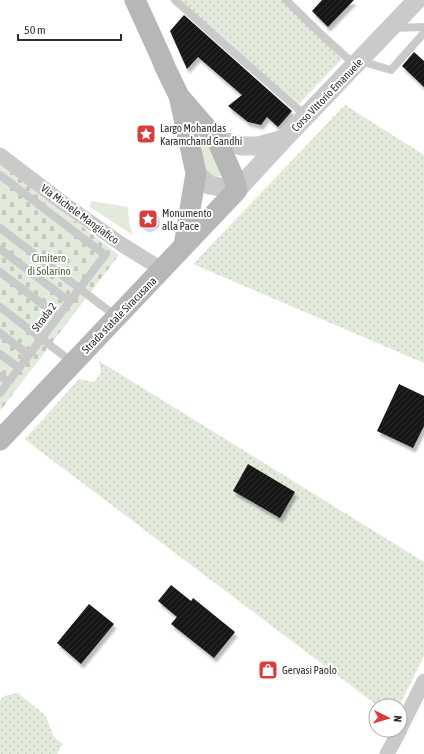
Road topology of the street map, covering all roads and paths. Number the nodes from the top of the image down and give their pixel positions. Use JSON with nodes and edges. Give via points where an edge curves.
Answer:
{"nodes":[{"id":1,"x":135,"y":0,"type":"edge"},
{"id":2,"x":175,"y":0,"type":"edge"},
{"id":3,"x":286,"y":0,"type":"edge"},
{"id":4,"x":417,"y":0,"type":"edge"},
{"id":5,"x":424,"y":27,"type":"edge"},
{"id":6,"x":390,"y":28,"type":"junction"},
{"id":7,"x":424,"y":33,"type":"edge"},
{"id":8,"x":357,"y":63,"type":"junction"},
{"id":9,"x":179,"y":96,"type":"junction"},
{"id":10,"x":306,"y":116,"type":"junction"},
{"id":11,"x":284,"y":139,"type":"junction"},
{"id":12,"x":217,"y":140,"type":"junction"},
{"id":13,"x":0,"y":155,"type":"edge"},
{"id":14,"x":196,"y":173,"type":"junction"},
{"id":15,"x":2,"y":180,"type":"edge"},
{"id":16,"x":237,"y":190,"type":"junction"},
{"id":17,"x":0,"y":228,"type":"edge"},
{"id":18,"x":184,"y":246,"type":"junction"},
{"id":19,"x":0,"y":249,"type":"edge"},
{"id":20,"x":163,"y":270,"type":"junction"},
{"id":21,"x":0,"y":272,"type":"edge"},
{"id":22,"x":79,"y":288,"type":"junction"},
{"id":23,"x":69,"y":302,"type":"junction"},
{"id":24,"x":0,"y":307,"type":"edge"},
{"id":25,"x":58,"y":316,"type":"junction"},
{"id":26,"x":117,"y":317,"type":"junction"},
{"id":27,"x":0,"y":333,"type":"edge"},
{"id":28,"x":42,"y":338,"type":"junction"},
{"id":29,"x":0,"y":354,"type":"edge"},
{"id":30,"x":29,"y":355,"type":"junction"},
{"id":31,"x":73,"y":363,"type":"junction"},
{"id":32,"x":19,"y":368,"type":"junction"},
{"id":33,"x":0,"y":376,"type":"edge"},
{"id":34,"x":8,"y":382,"type":"junction"},
{"id":35,"x":0,"y":393,"type":"edge"},
{"id":36,"x":2,"y":433,"type":"edge"},
{"id":37,"x":424,"y":681,"type":"edge"},
{"id":38,"x":408,"y":714,"type":"edge"},
{"id":39,"x":396,"y":738,"type":"edge"},
{"id":40,"x":388,"y":754,"type":"edge"}],
"edges":[{"from":1,"to":9,"type":"main road"},
{"from":2,"to":10,"type":"lane"},
{"from":3,"to":8,"type":"lane","via":[[324,37]]},
{"from":4,"to":6,"type":"street","name":"Corso Vittorio Emanuele"},
{"from":5,"to":6,"type":"lane"},
{"from":6,"to":8,"type":"street","name":"Corso Vittorio Emanuele"},
{"from":7,"to":8,"type":"lane","via":[[391,70]]},
{"from":8,"to":10,"type":"street","name":"Corso Vittorio Emanuele"},
{"from":9,"to":12,"type":"main road"},
{"from":9,"to":14,"type":"main road"},
{"from":10,"to":11,"type":"street","name":"Corso Vittorio Emanuele"},
{"from":11,"to":12,"type":"street","via":[[258,146],[242,146]]},
{"from":11,"to":16,"type":"street","name":"Corso Vittorio Emanuele"},
{"from":12,"to":16,"type":"main road"},
{"from":13,"to":20,"type":"street","name":"Via Michele Mangiafico","via":[[69,208]]},
{"from":14,"to":16,"type":"street","via":[[209,185]]},
{"from":14,"to":18,"type":"main road"},
{"from":15,"to":22,"type":"lane","name":"Strada 2","via":[[105,255]]},
{"from":16,"to":18,"type":"main road","name":"Strada statale Siracusana"},
{"from":17,"to":22,"type":"lane"},
{"from":18,"to":20,"type":"main road","name":"Strada statale Siracusana"},
{"from":19,"to":23,"type":"lane"},
{"from":20,"to":26,"type":"main road","name":"Strada statale Siracusana"},
{"from":21,"to":25,"type":"lane"},
{"from":22,"to":23,"type":"lane","name":"Strada 2"},
{"from":22,"to":26,"type":"lane"},
{"from":23,"to":25,"type":"lane","name":"Strada 2"},
{"from":24,"to":28,"type":"lane"},
{"from":25,"to":28,"type":"lane","name":"Strada 2"},
{"from":26,"to":31,"type":"main road","name":"Strada statale Siracusana"},
{"from":27,"to":30,"type":"lane"},
{"from":28,"to":30,"type":"lane","name":"Strada 2"},
{"from":28,"to":31,"type":"lane"},
{"from":29,"to":32,"type":"lane"},
{"from":30,"to":32,"type":"lane","name":"Strada 2"},
{"from":31,"to":36,"type":"main road","name":"Strada statale Siracusana"},
{"from":32,"to":34,"type":"lane","name":"Strada 2"},
{"from":33,"to":34,"type":"lane"},
{"from":34,"to":35,"type":"lane","name":"Strada 2"},
{"from":37,"to":38,"type":"street"},
{"from":39,"to":40,"type":"street"}]}
